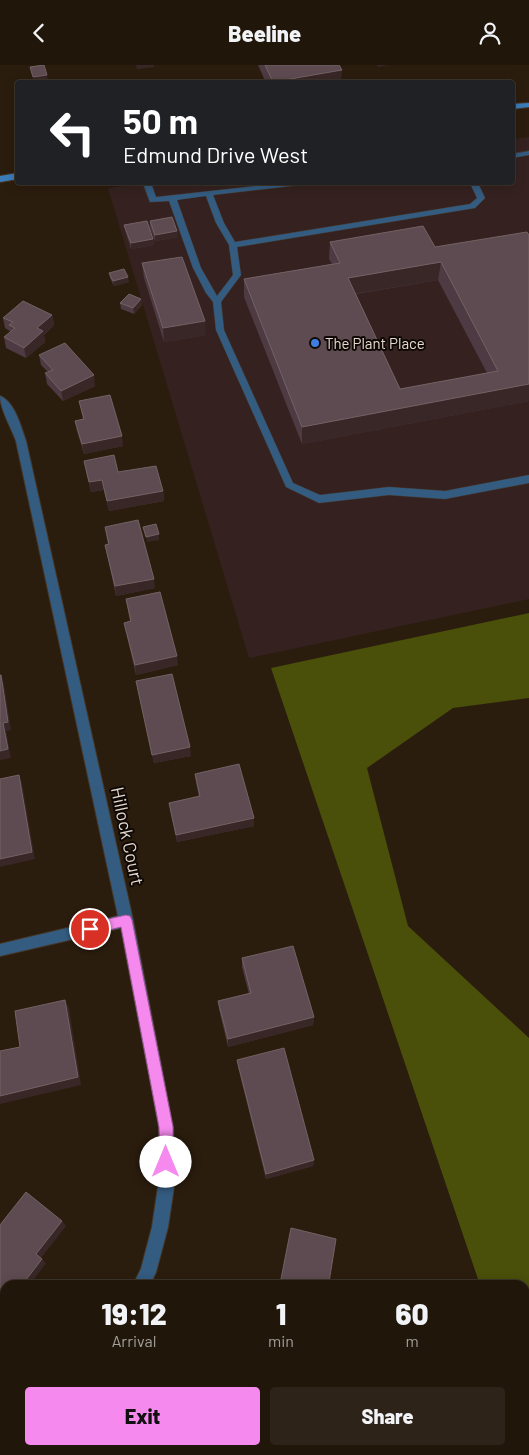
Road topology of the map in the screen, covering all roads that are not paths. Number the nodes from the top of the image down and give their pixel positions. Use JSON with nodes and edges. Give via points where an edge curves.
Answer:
{"nodes":[{"id":1,"x":529,"y":105,"type":"edge"},
{"id":2,"x":515,"y":107,"type":"edge"},
{"id":3,"x":529,"y":153,"type":"edge"},
{"id":4,"x":515,"y":155,"type":"edge"},
{"id":5,"x":15,"y":176,"type":"edge"},
{"id":6,"x":0,"y":179,"type":"edge"},
{"id":7,"x":148,"y":185,"type":"edge"},
{"id":8,"x":283,"y":185,"type":"edge"},
{"id":9,"x":475,"y":185,"type":"edge"},
{"id":10,"x":209,"y":194,"type":"junction"},
{"id":11,"x":172,"y":197,"type":"junction"},
{"id":12,"x":234,"y":245,"type":"junction"},
{"id":13,"x":217,"y":301,"type":"junction"},
{"id":14,"x":0,"y":400,"type":"edge"},
{"id":15,"x":529,"y":479,"type":"edge"},
{"id":16,"x":126,"y":920,"type":"junction"},
{"id":17,"x":0,"y":950,"type":"edge"},
{"id":18,"x":144,"y":1280,"type":"edge"}],
"edges":[{"from":1,"to":2,"type":"main road"},
{"from":3,"to":4,"type":"lane"},
{"from":5,"to":6,"type":"main road"},
{"from":7,"to":11,"type":"lane","via":[[153,200]]},
{"from":8,"to":10,"type":"lane"},
{"from":9,"to":12,"type":"lane","via":[[481,198],[472,206]]},
{"from":10,"to":11,"type":"lane"},
{"from":10,"to":12,"type":"lane","via":[[220,223]]},
{"from":11,"to":13,"type":"lane","via":[[208,294]]},
{"from":12,"to":13,"type":"lane","via":[[237,275]]},
{"from":13,"to":15,"type":"lane","via":[[220,330],[289,485],[319,499],[389,491],[445,495]]},
{"from":14,"to":16,"type":"street","name":"Hillock Court","via":[[11,414],[22,441]]},
{"from":16,"to":17,"type":"street"},
{"from":16,"to":18,"type":"street","name":"Hillock Court","via":[[166,1127],[167,1180],[160,1227]]}]}
